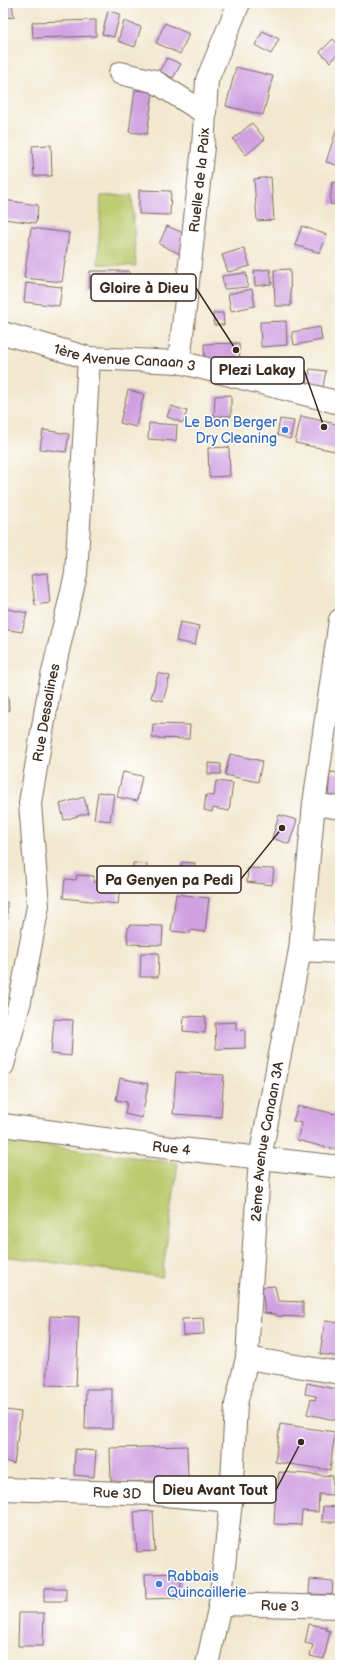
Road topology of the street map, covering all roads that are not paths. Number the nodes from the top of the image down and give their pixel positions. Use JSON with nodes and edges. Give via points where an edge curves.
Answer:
{"nodes":[{"id":1,"x":239,"y":3,"type":"edge"},
{"id":2,"x":120,"y":73,"type":"dead end"},
{"id":3,"x":205,"y":113,"type":"junction"},
{"id":4,"x":3,"y":333,"type":"edge"},
{"id":5,"x":89,"y":358,"type":"junction"},
{"id":6,"x":179,"y":362,"type":"junction"},
{"id":7,"x":340,"y":402,"type":"edge"},
{"id":8,"x":340,"y":620,"type":"edge"},
{"id":9,"x":314,"y":804,"type":"junction"},
{"id":10,"x":340,"y":808,"type":"edge"},
{"id":11,"x":300,"y":950,"type":"junction"},
{"id":12,"x":340,"y":952,"type":"edge"},
{"id":13,"x":3,"y":1065,"type":"edge"},
{"id":14,"x":3,"y":1125,"type":"edge"},
{"id":15,"x":260,"y":1158,"type":"junction"},
{"id":16,"x":340,"y":1167,"type":"edge"},
{"id":17,"x":247,"y":1358,"type":"junction"},
{"id":18,"x":340,"y":1373,"type":"edge"},
{"id":19,"x":3,"y":1488,"type":"edge"},
{"id":20,"x":231,"y":1501,"type":"junction"},
{"id":21,"x":220,"y":1604,"type":"junction"},
{"id":22,"x":340,"y":1607,"type":"edge"},
{"id":23,"x":207,"y":1665,"type":"edge"}],
"edges":[{"from":1,"to":3,"type":"street","name":"Ruelle de la Paix","via":[[207,80]]},
{"from":2,"to":3,"type":"street","via":[[154,81]]},
{"from":3,"to":6,"type":"street","name":"Ruelle de la Paix"},
{"from":4,"to":5,"type":"street","name":"1ère Avenue Canaan 3"},
{"from":5,"to":6,"type":"street","name":"1ère Avenue Canaan 3"},
{"from":5,"to":13,"type":"street","name":"Rue Dessalines","via":[[76,574],[50,685],[30,803],[38,906],[20,1001]]},
{"from":6,"to":7,"type":"street","name":"1ère Avenue Canaan 3"},
{"from":8,"to":9,"type":"street","name":"2ème Avenue Canaan 3A"},
{"from":9,"to":10,"type":"street"},
{"from":9,"to":11,"type":"street","name":"2ème Avenue Canaan 3A"},
{"from":11,"to":12,"type":"street"},
{"from":11,"to":15,"type":"street","name":"2ème Avenue Canaan 3A"},
{"from":14,"to":15,"type":"street","name":"Rue 4"},
{"from":15,"to":16,"type":"street","name":"Rue 4"},
{"from":15,"to":17,"type":"street","name":"2ème Avenue Canaan 3A"},
{"from":17,"to":18,"type":"street"},
{"from":17,"to":20,"type":"street","name":"2ème Avenue Canaan 3A","via":[[236,1404]]},
{"from":19,"to":20,"type":"street","name":"Rue 3D","via":[[154,1494]]},
{"from":20,"to":21,"type":"street","name":"2ème Avenue Canaan 3A"},
{"from":21,"to":22,"type":"street","name":"Rue 3"},
{"from":21,"to":23,"type":"street","name":"2ème Avenue Canaan 3A"}]}
